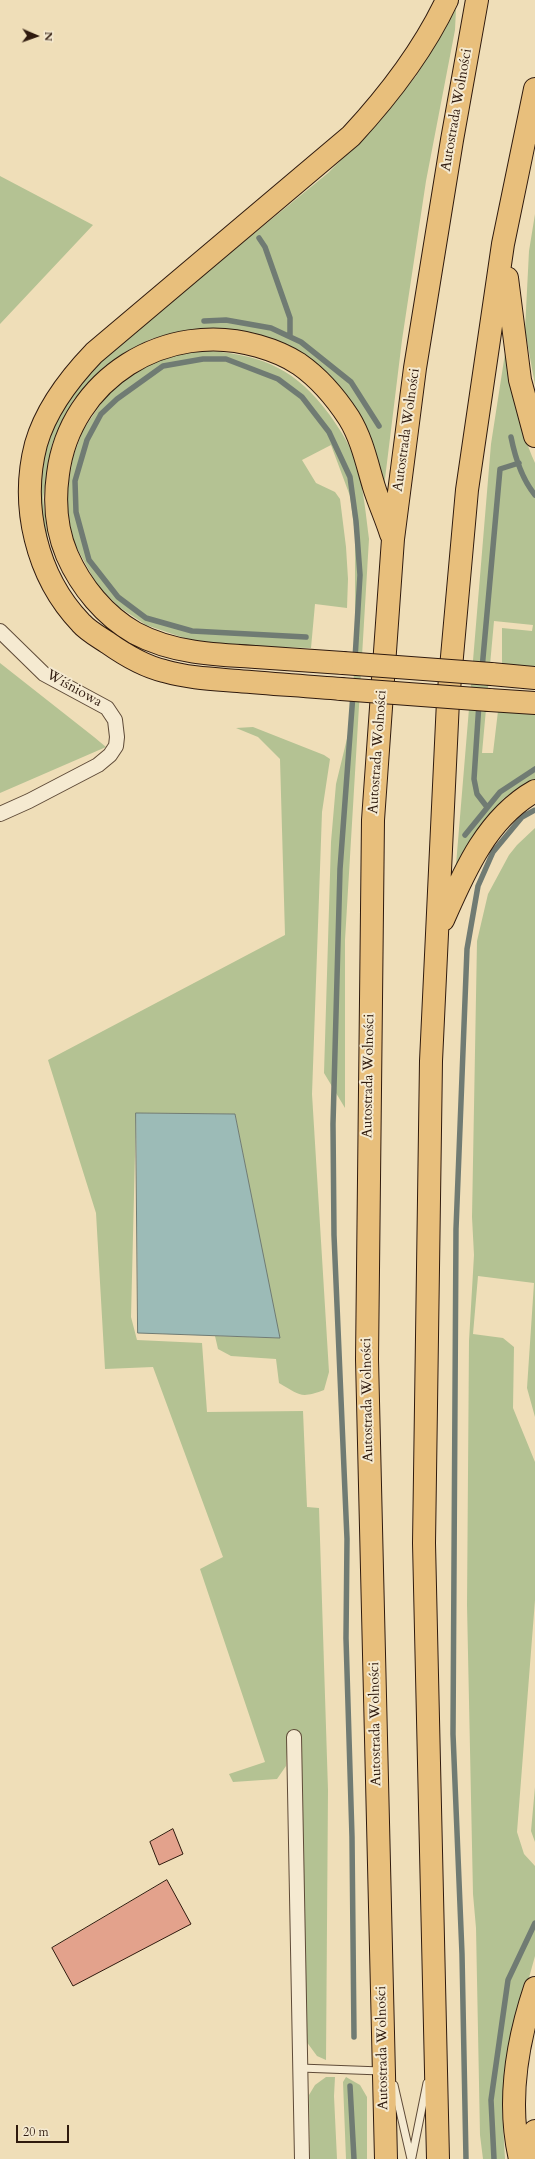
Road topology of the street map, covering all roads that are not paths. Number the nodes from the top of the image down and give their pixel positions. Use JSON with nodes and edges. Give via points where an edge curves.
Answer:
{"nodes":[{"id":1,"x":447,"y":0,"type":"edge"},
{"id":2,"x":477,"y":0,"type":"edge"},
{"id":3,"x":535,"y":89,"type":"edge"},
{"id":4,"x":504,"y":244,"type":"junction"},
{"id":5,"x":535,"y":436,"type":"edge"},
{"id":6,"x":393,"y":539,"type":"junction"},
{"id":7,"x":0,"y":631,"type":"edge"},
{"id":8,"x":535,"y":678,"type":"edge"},
{"id":9,"x":535,"y":703,"type":"edge"},
{"id":10,"x":535,"y":791,"type":"edge"},
{"id":11,"x":0,"y":814,"type":"edge"},
{"id":12,"x":438,"y":932,"type":"junction"},
{"id":13,"x":294,"y":1737,"type":"dead end"},
{"id":14,"x":535,"y":1988,"type":"edge"},
{"id":15,"x":383,"y":2042,"type":"junction"},
{"id":16,"x":435,"y":2042,"type":"junction"},
{"id":17,"x":300,"y":2068,"type":"junction"},
{"id":18,"x":384,"y":2071,"type":"junction"},
{"id":19,"x":535,"y":2131,"type":"edge"},
{"id":20,"x":302,"y":2159,"type":"edge"},
{"id":21,"x":386,"y":2159,"type":"edge"},
{"id":22,"x":412,"y":2159,"type":"edge"},
{"id":23,"x":438,"y":2159,"type":"edge"},
{"id":24,"x":520,"y":2159,"type":"edge"},
{"id":25,"x":529,"y":2159,"type":"edge"}],
"edges":[{"from":1,"to":9,"type":"main road","bridge":true,"via":[[436,25],[384,102],[351,136],[94,353],[72,376],[49,414],[37,442],[30,475],[30,502],[35,536],[44,565],[61,599],[82,624],[136,661],[163,671],[191,677]]},
{"from":2,"to":6,"type":"main road","name":"Autostrada Wolności","via":[[415,368]]},
{"from":3,"to":4,"type":"main road"},
{"from":4,"to":5,"type":"main road","via":[[520,380]]},
{"from":4,"to":12,"type":"main road","via":[[466,497],[448,701]]},
{"from":6,"to":8,"type":"main road","bridge":true,"via":[[365,455],[349,419],[319,380],[298,363],[269,349],[231,340],[194,340],[161,348],[132,361],[105,381],[85,403],[60,452],[56,507],[62,542],[82,583],[100,605],[135,633],[175,648],[207,654]]},
{"from":6,"to":15,"type":"main road","name":"Autostrada Wolności","via":[[373,820],[367,1300]]},
{"from":7,"to":11,"type":"street","name":"Wiśniowa","via":[[44,674],[107,708],[115,720],[118,737],[110,755],[98,764]]},
{"from":10,"to":12,"type":"main road","via":[[522,798],[477,849]]},
{"from":12,"to":16,"type":"main road","via":[[431,1061],[424,1543]]},
{"from":13,"to":17,"type":"street"},
{"from":14,"to":24,"type":"main road","via":[[526,2016],[514,2097],[515,2130]]},
{"from":15,"to":18,"type":"main road","name":"Autostrada Wolności"},
{"from":15,"to":22,"type":"lane"},
{"from":16,"to":22,"type":"lane"},
{"from":16,"to":23,"type":"main road"},
{"from":17,"to":18,"type":"lane"},
{"from":17,"to":20,"type":"street"},
{"from":18,"to":21,"type":"main road","name":"Autostrada Wolności"},
{"from":19,"to":25,"type":"main road"}]}
